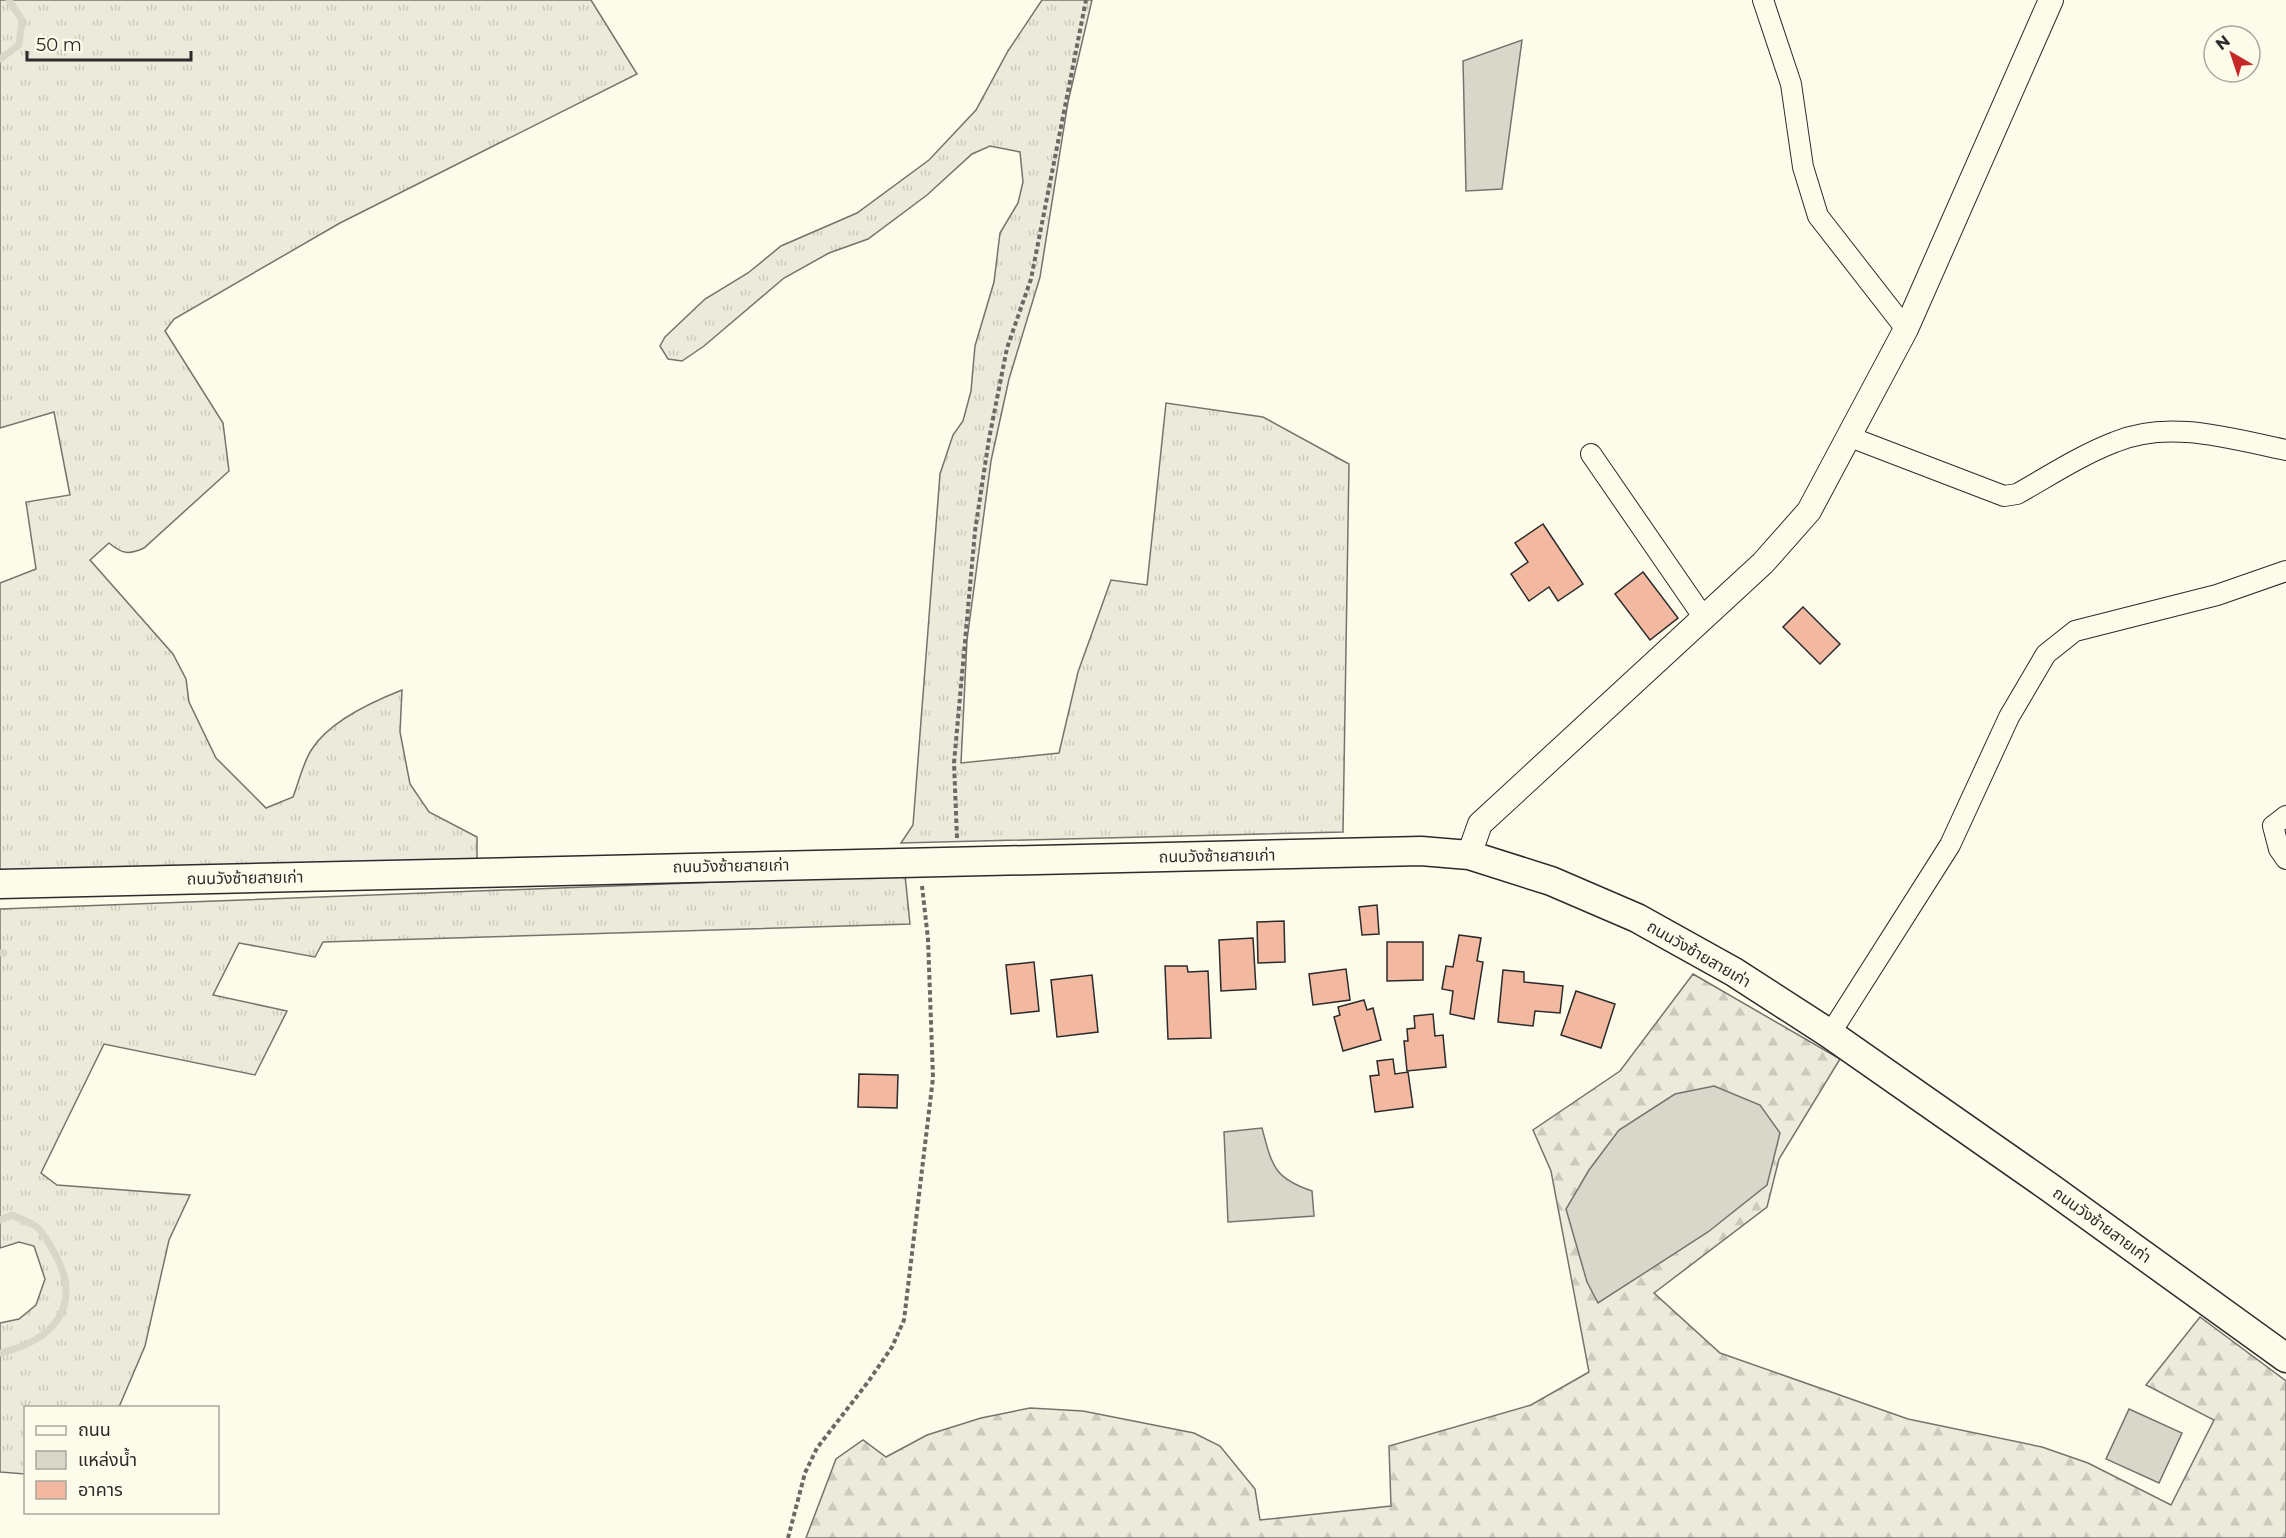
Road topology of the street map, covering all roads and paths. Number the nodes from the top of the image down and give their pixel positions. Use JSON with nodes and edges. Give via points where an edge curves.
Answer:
{"nodes":[{"id":1,"x":1086,"y":0,"type":"edge"},
{"id":2,"x":1763,"y":0,"type":"edge"},
{"id":3,"x":2051,"y":0,"type":"edge"},
{"id":4,"x":1906,"y":329,"type":"junction"},
{"id":5,"x":1850,"y":437,"type":"junction"},
{"id":6,"x":2286,"y":450,"type":"edge"},
{"id":7,"x":1591,"y":454,"type":"dead end"},
{"id":8,"x":2286,"y":571,"type":"edge"},
{"id":9,"x":1704,"y":618,"type":"junction"},
{"id":10,"x":2286,"y":816,"type":"edge"},
{"id":11,"x":1469,"y":855,"type":"junction"},
{"id":12,"x":2286,"y":860,"type":"edge"},
{"id":13,"x":958,"y":861,"type":"junction"},
{"id":14,"x":919,"y":862,"type":"junction"},
{"id":15,"x":0,"y":884,"type":"edge"},
{"id":16,"x":1830,"y":1034,"type":"junction"},
{"id":17,"x":2286,"y":1358,"type":"edge"},
{"id":18,"x":788,"y":1538,"type":"edge"}],
"edges":[{"from":1,"to":13,"type":"path","via":[[1031,279],[1007,348],[979,508],[954,763]]},
{"from":2,"to":4,"type":"street","via":[[1791,84],[1803,168],[1818,216]]},
{"from":3,"to":4,"type":"street"},
{"from":4,"to":5,"type":"street"},
{"from":5,"to":6,"type":"street","via":[[2004,496],[2018,494],[2116,441],[2157,433],[2196,432]]},
{"from":5,"to":9,"type":"street","via":[[1809,511],[1763,563]]},
{"from":7,"to":9,"type":"street"},
{"from":8,"to":16,"type":"street","via":[[2217,595],[2075,631],[2046,654],[2009,717],[1950,845]]},
{"from":9,"to":11,"type":"street","via":[[1480,824]]},
{"from":10,"to":12,"type":"street","via":[[2273,826]]},
{"from":11,"to":13,"type":"main road","name":"ถนนวังซ้ายสายเก่า","via":[[1421,851]]},
{"from":11,"to":16,"type":"main road","name":"ถนนวังซ้ายสายเก่า","via":[[1551,881],[1637,918],[1734,972]]},
{"from":13,"to":14,"type":"main road","name":"ถนนวังซ้ายสายเก่า"},
{"from":14,"to":15,"type":"main road","name":"ถนนวังซ้ายสายเก่า"},
{"from":14,"to":18,"type":"path","via":[[928,939],[933,1078],[904,1320],[892,1347],[817,1448],[805,1473]]},
{"from":16,"to":17,"type":"main road","name":"ถนนวังซ้ายสายเก่า"}]}
